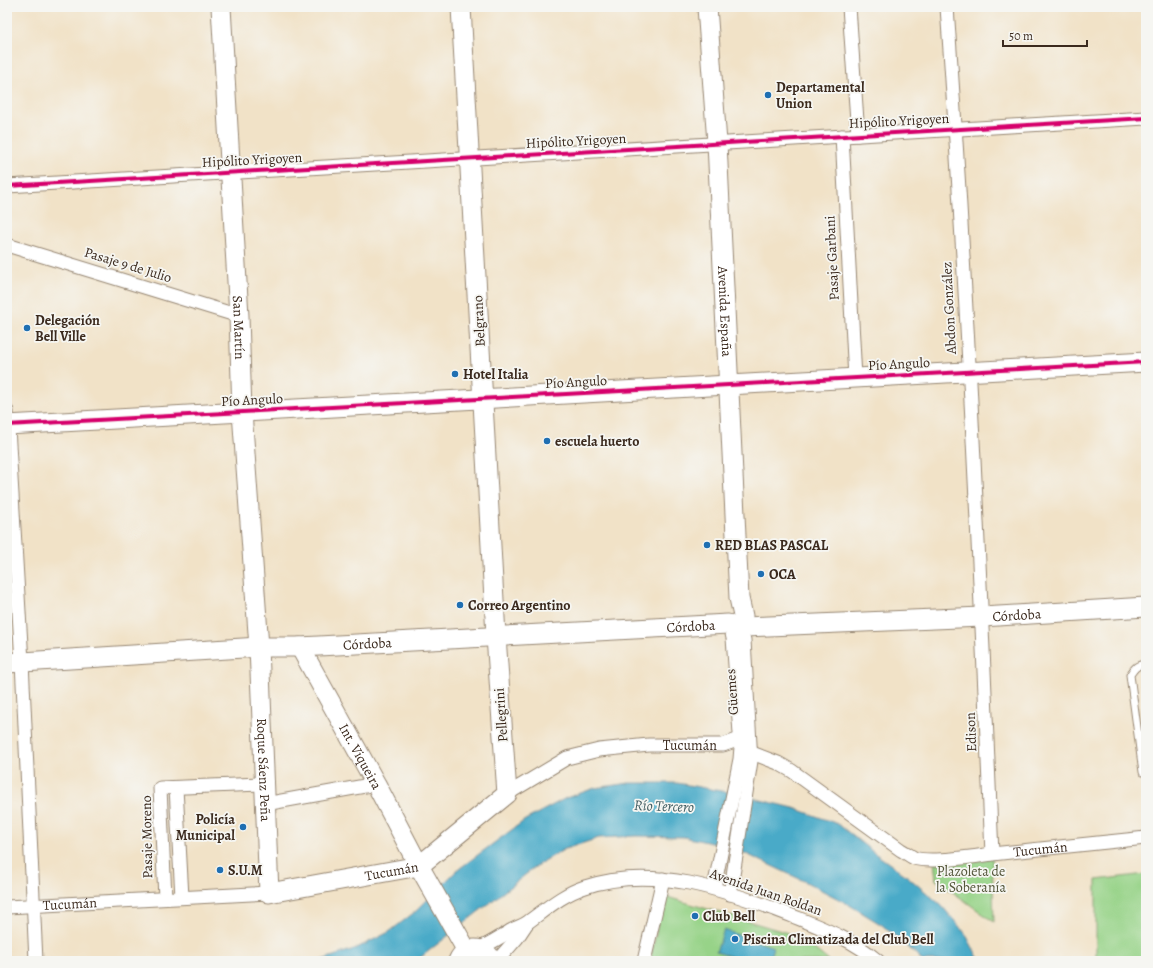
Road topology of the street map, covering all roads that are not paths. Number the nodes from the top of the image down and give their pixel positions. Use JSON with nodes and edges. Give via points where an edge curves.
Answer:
{"nodes":[{"id":1,"x":221,"y":7,"type":"edge"},
{"id":2,"x":461,"y":7,"type":"edge"},
{"id":3,"x":696,"y":7,"type":"edge"},
{"id":4,"x":707,"y":7,"type":"edge"},
{"id":5,"x":849,"y":7,"type":"edge"},
{"id":6,"x":947,"y":7,"type":"edge"},
{"id":7,"x":1146,"y":118,"type":"edge"},
{"id":8,"x":955,"y":129,"type":"junction"},
{"id":9,"x":858,"y":135,"type":"junction"},
{"id":10,"x":842,"y":136,"type":"junction"},
{"id":11,"x":711,"y":144,"type":"junction"},
{"id":12,"x":470,"y":158,"type":"junction"},
{"id":13,"x":232,"y":172,"type":"junction"},
{"id":14,"x":7,"y":186,"type":"edge"},
{"id":15,"x":7,"y":245,"type":"edge"},
{"id":16,"x":239,"y":316,"type":"junction"},
{"id":17,"x":1146,"y":362,"type":"edge"},
{"id":18,"x":969,"y":371,"type":"junction"},
{"id":19,"x":855,"y":378,"type":"junction"},
{"id":20,"x":724,"y":385,"type":"junction"},
{"id":21,"x":483,"y":398,"type":"junction"},
{"id":22,"x":242,"y":412,"type":"junction"},
{"id":23,"x":7,"y":420,"type":"edge"},
{"id":24,"x":1146,"y":599,"type":"edge"},
{"id":25,"x":1146,"y":607,"type":"edge"},
{"id":26,"x":982,"y":612,"type":"junction"},
{"id":27,"x":737,"y":623,"type":"junction"},
{"id":28,"x":496,"y":636,"type":"junction"},
{"id":29,"x":259,"y":647,"type":"junction"},
{"id":30,"x":300,"y":647,"type":"junction"},
{"id":31,"x":14,"y":663,"type":"edge"},
{"id":32,"x":1146,"y":664,"type":"edge"},
{"id":33,"x":744,"y":747,"type":"junction"},
{"id":34,"x":1143,"y":772,"type":"dead end"},
{"id":35,"x":264,"y":784,"type":"junction"},
{"id":36,"x":376,"y":784,"type":"junction"},
{"id":37,"x":176,"y":788,"type":"junction"},
{"id":38,"x":507,"y":794,"type":"junction"},
{"id":39,"x":265,"y":804,"type":"junction"},
{"id":40,"x":1146,"y":838,"type":"edge"},
{"id":41,"x":992,"y":854,"type":"junction"},
{"id":42,"x":419,"y":866,"type":"junction"},
{"id":43,"x":663,"y":879,"type":"junction"},
{"id":44,"x":714,"y":888,"type":"junction"},
{"id":45,"x":269,"y":892,"type":"junction"},
{"id":46,"x":730,"y":894,"type":"junction"},
{"id":47,"x":182,"y":897,"type":"junction"},
{"id":48,"x":165,"y":898,"type":"junction"},
{"id":49,"x":34,"y":906,"type":"junction"},
{"id":50,"x":7,"y":907,"type":"edge"},
{"id":51,"x":527,"y":923,"type":"junction"},
{"id":52,"x":471,"y":952,"type":"edge"},
{"id":53,"x":36,"y":961,"type":"edge"},
{"id":54,"x":497,"y":961,"type":"edge"},
{"id":55,"x":644,"y":961,"type":"edge"},
{"id":56,"x":878,"y":961,"type":"edge"}],
"edges":[{"from":1,"to":13,"type":"street","name":"San Martín"},
{"from":2,"to":12,"type":"street","name":"Belgrano"},
{"from":3,"to":11,"type":"street","name":"Avenida España"},
{"from":4,"to":11,"type":"street","name":"Avenida España"},
{"from":5,"to":9,"type":"street"},
{"from":6,"to":8,"type":"street","name":"Abdon González"},
{"from":7,"to":8,"type":"street","name":"Hipólito Yrigoyen"},
{"from":8,"to":9,"type":"street","name":"Hipólito Yrigoyen"},
{"from":8,"to":18,"type":"street","name":"Abdon González"},
{"from":9,"to":10,"type":"street","name":"Hipólito Yrigoyen"},
{"from":10,"to":11,"type":"street","name":"Hipólito Yrigoyen"},
{"from":10,"to":19,"type":"street","name":"Pasaje Garbani"},
{"from":11,"to":12,"type":"street","name":"Hipólito Yrigoyen"},
{"from":11,"to":20,"type":"street","name":"Avenida España"},
{"from":12,"to":13,"type":"street","name":"Hipólito Yrigoyen"},
{"from":12,"to":21,"type":"street","name":"Belgrano"},
{"from":13,"to":14,"type":"street","name":"Hipólito Yrigoyen"},
{"from":13,"to":16,"type":"street","name":"San Martín"},
{"from":15,"to":16,"type":"street","name":"Pasaje 9 de Julio"},
{"from":16,"to":22,"type":"street","name":"San Martín"},
{"from":17,"to":18,"type":"street","name":"Pío Angulo"},
{"from":18,"to":19,"type":"street","name":"Pío Angulo"},
{"from":18,"to":26,"type":"street","name":"Abdon González"},
{"from":19,"to":20,"type":"street","name":"Pío Angulo"},
{"from":20,"to":21,"type":"street","name":"Pío Angulo"},
{"from":20,"to":27,"type":"street","name":"Avenida España"},
{"from":21,"to":22,"type":"street","name":"Pío Angulo"},
{"from":21,"to":28,"type":"street","name":"Belgrano"},
{"from":22,"to":23,"type":"street","name":"Pío Angulo"},
{"from":22,"to":29,"type":"street","name":"San Martín"},
{"from":23,"to":31,"type":"street"},
{"from":24,"to":26,"type":"street","name":"Córdoba"},
{"from":25,"to":26,"type":"street","name":"Córdoba"},
{"from":26,"to":27,"type":"street","name":"Córdoba","via":[[758,619]]},
{"from":26,"to":41,"type":"street","name":"Edison"},
{"from":27,"to":28,"type":"street","name":"Córdoba"},
{"from":27,"to":33,"type":"street","name":"Güemes","via":[[733,638]]},
{"from":27,"to":33,"type":"street","name":"Güemes","via":[[744,640]]},
{"from":28,"to":30,"type":"street","name":"Córdoba"},
{"from":28,"to":38,"type":"street","name":"Pellegrini"},
{"from":29,"to":30,"type":"street","name":"Córdoba"},
{"from":29,"to":31,"type":"street","name":"Córdoba"},
{"from":29,"to":35,"type":"street","name":"Roque Sáenz Peña"},
{"from":30,"to":36,"type":"street","name":"Int. Viqueira"},
{"from":31,"to":49,"type":"street"},
{"from":32,"to":34,"type":"lane","via":[[1134,667],[1130,675]]},
{"from":33,"to":38,"type":"street","name":"Tucumán","via":[[649,745],[599,750],[567,758]]},
{"from":33,"to":41,"type":"street","name":"Tucumán","via":[[792,771],[914,858],[925,860]]},
{"from":33,"to":44,"type":"street"},
{"from":33,"to":46,"type":"street"},
{"from":35,"to":37,"type":"street","name":"Pasaje Moreno"},
{"from":35,"to":39,"type":"street","name":"Roque Sáenz Peña"},
{"from":36,"to":39,"type":"street"},
{"from":36,"to":42,"type":"street","name":"Int. Viqueira"},
{"from":37,"to":47,"type":"street"},
{"from":37,"to":48,"type":"street","name":"Pasaje Moreno","via":[[160,788]]},
{"from":38,"to":42,"type":"street","name":"Tucumán"},
{"from":39,"to":45,"type":"street","name":"Roque Sáenz Peña"},
{"from":40,"to":41,"type":"street","name":"Tucumán"},
{"from":42,"to":45,"type":"street","name":"Tucumán"},
{"from":42,"to":52,"type":"street","name":"Int. Viqueira"},
{"from":43,"to":44,"type":"street","name":"Avenida Juan Roldan"},
{"from":43,"to":51,"type":"street","name":"Avenida Juan Roldan","via":[[607,881],[583,887],[558,900]]},
{"from":43,"to":55,"type":"street"},
{"from":44,"to":46,"type":"street","name":"Avenida Juan Roldan"},
{"from":45,"to":47,"type":"street","name":"Tucumán"},
{"from":46,"to":56,"type":"street","name":"Avenida Juan Roldan","via":[[835,933]]},
{"from":47,"to":48,"type":"street","name":"Tucumán"},
{"from":48,"to":49,"type":"street","name":"Tucumán"},
{"from":49,"to":50,"type":"street","name":"Tucumán"},
{"from":49,"to":53,"type":"street"},
{"from":51,"to":52,"type":"street","name":"Avenida Juan Roldan"},
{"from":51,"to":54,"type":"street","name":"Avenida Juan Roldan"}]}
